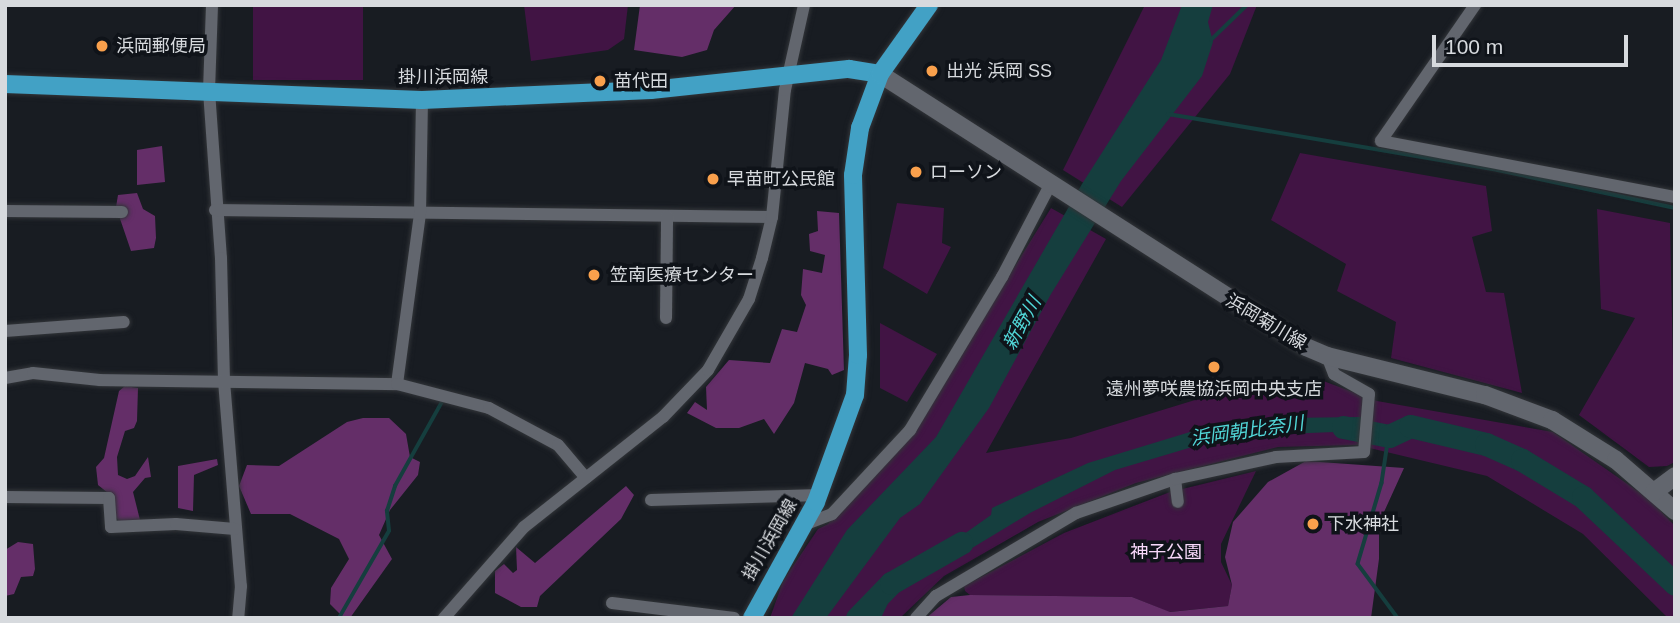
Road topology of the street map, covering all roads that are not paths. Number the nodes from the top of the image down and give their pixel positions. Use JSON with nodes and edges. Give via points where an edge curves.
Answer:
{"nodes":[{"id":1,"x":212,"y":5,"type":"edge"},
{"id":2,"x":804,"y":5,"type":"edge"},
{"id":3,"x":929,"y":5,"type":"edge"},
{"id":4,"x":1475,"y":5,"type":"edge"},
{"id":5,"x":790,"y":74,"type":"junction"},
{"id":6,"x":880,"y":74,"type":"junction"},
{"id":7,"x":5,"y":84,"type":"edge"},
{"id":8,"x":209,"y":91,"type":"junction"},
{"id":9,"x":422,"y":100,"type":"junction"},
{"id":10,"x":1053,"y":187,"type":"junction"},
{"id":11,"x":1675,"y":197,"type":"edge"},
{"id":12,"x":215,"y":210,"type":"junction"},
{"id":13,"x":5,"y":211,"type":"edge"},
{"id":14,"x":122,"y":212,"type":"dead end"},
{"id":15,"x":420,"y":214,"type":"junction"},
{"id":16,"x":667,"y":216,"type":"junction"},
{"id":17,"x":772,"y":217,"type":"junction"},
{"id":18,"x":666,"y":318,"type":"dead end"},
{"id":19,"x":124,"y":322,"type":"dead end"},
{"id":20,"x":5,"y":331,"type":"edge"},
{"id":21,"x":1327,"y":356,"type":"junction"},
{"id":22,"x":5,"y":378,"type":"edge"},
{"id":23,"x":224,"y":381,"type":"junction"},
{"id":24,"x":397,"y":384,"type":"junction"},
{"id":25,"x":1675,"y":475,"type":"edge"},
{"id":26,"x":586,"y":478,"type":"junction"},
{"id":27,"x":1175,"y":479,"type":"junction"},
{"id":28,"x":1654,"y":492,"type":"junction"},
{"id":29,"x":820,"y":495,"type":"junction"},
{"id":30,"x":5,"y":497,"type":"edge"},
{"id":31,"x":651,"y":500,"type":"dead end"},
{"id":32,"x":1178,"y":502,"type":"dead end"},
{"id":33,"x":1675,"y":511,"type":"edge"},
{"id":34,"x":801,"y":526,"type":"junction"},
{"id":35,"x":235,"y":529,"type":"junction"},
{"id":36,"x":612,"y":603,"type":"dead end"},
{"id":37,"x":238,"y":618,"type":"edge"},
{"id":38,"x":444,"y":618,"type":"edge"},
{"id":39,"x":734,"y":618,"type":"edge"},
{"id":40,"x":752,"y":618,"type":"edge"},
{"id":41,"x":916,"y":618,"type":"edge"}],
"edges":[{"from":1,"to":8,"type":"street"},
{"from":2,"to":5,"type":"street"},
{"from":3,"to":6,"type":"main road","name":"掛川浜岡線"},
{"from":4,"to":11,"type":"street","via":[[1381,141]]},
{"from":5,"to":6,"type":"main road","name":"掛川浜岡線","via":[[849,69]]},
{"from":5,"to":9,"type":"main road","name":"掛川浜岡線","via":[[651,90]]},
{"from":5,"to":17,"type":"street"},
{"from":6,"to":10,"type":"main road","name":"浜岡菊川線"},
{"from":6,"to":29,"type":"main road","name":"掛川浜岡線","via":[[860,128],[853,175],[855,395]]},
{"from":7,"to":8,"type":"main road","name":"掛川浜岡線"},
{"from":8,"to":9,"type":"main road","name":"掛川浜岡線"},
{"from":8,"to":12,"type":"street"},
{"from":9,"to":15,"type":"street"},
{"from":10,"to":21,"type":"main road","name":"浜岡菊川線","via":[[1282,334]]},
{"from":10,"to":34,"type":"street","via":[[910,430],[832,514]]},
{"from":12,"to":15,"type":"street"},
{"from":12,"to":23,"type":"street"},
{"from":13,"to":14,"type":"street"},
{"from":15,"to":16,"type":"street"},
{"from":15,"to":24,"type":"street"},
{"from":16,"to":17,"type":"street"},
{"from":16,"to":18,"type":"street"},
{"from":17,"to":26,"type":"street","via":[[749,299],[708,370],[663,417]]},
{"from":19,"to":20,"type":"street"},
{"from":21,"to":27,"type":"street","via":[[1334,374],[1369,394],[1364,452],[1276,457]]},
{"from":21,"to":28,"type":"main road","name":"浜岡菊川線","via":[[1485,395],[1552,420],[1616,460]]},
{"from":22,"to":23,"type":"street","via":[[47,373],[100,380]]},
{"from":23,"to":24,"type":"street"},
{"from":23,"to":35,"type":"street"},
{"from":24,"to":26,"type":"street","via":[[489,408],[558,446]]},
{"from":25,"to":28,"type":"main road"},
{"from":26,"to":38,"type":"street","via":[[524,527]]},
{"from":27,"to":32,"type":"street"},
{"from":27,"to":41,"type":"street","via":[[1076,513],[936,596]]},
{"from":28,"to":33,"type":"main road","name":"浜岡菊川線"},
{"from":29,"to":31,"type":"street"},
{"from":29,"to":34,"type":"main road","name":"掛川浜岡線"},
{"from":30,"to":35,"type":"street","via":[[109,498],[111,527],[176,524]]},
{"from":34,"to":40,"type":"main road","name":"掛川浜岡線"},
{"from":35,"to":37,"type":"street","via":[[241,586]]},
{"from":36,"to":39,"type":"street"}]}
